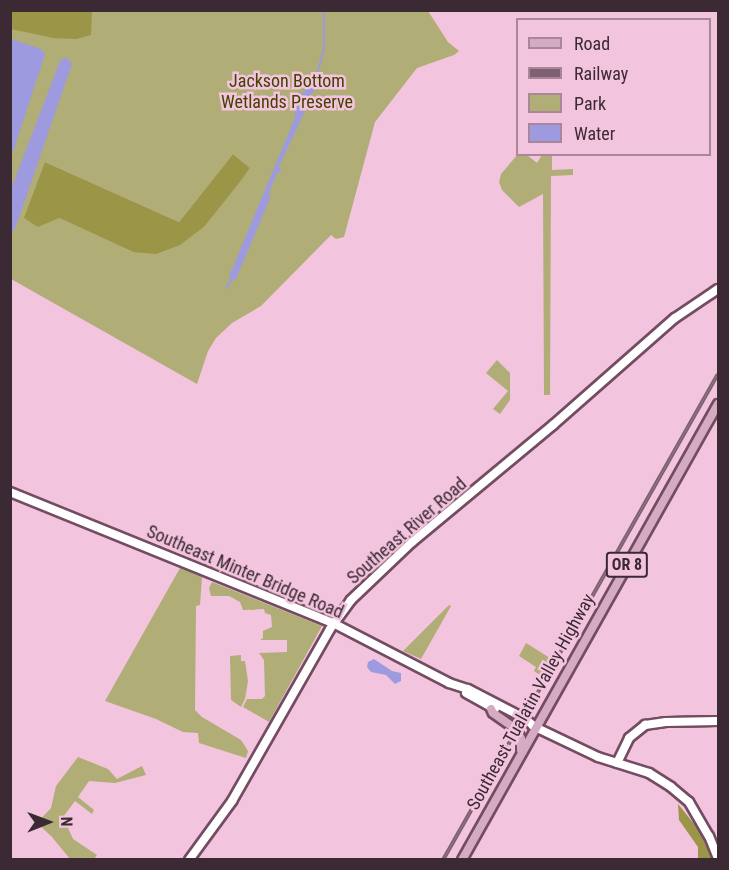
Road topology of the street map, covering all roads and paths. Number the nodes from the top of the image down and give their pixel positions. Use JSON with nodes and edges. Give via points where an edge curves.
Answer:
{"nodes":[{"id":1,"x":718,"y":289,"type":"edge"},
{"id":2,"x":718,"y":404,"type":"edge"},
{"id":3,"x":10,"y":492,"type":"edge"},
{"id":4,"x":333,"y":623,"type":"junction"},
{"id":5,"x":464,"y":689,"type":"junction"},
{"id":6,"x":491,"y":709,"type":"junction"},
{"id":7,"x":718,"y":721,"type":"edge"},
{"id":8,"x":535,"y":727,"type":"junction"},
{"id":9,"x":521,"y":751,"type":"junction"},
{"id":10,"x":621,"y":765,"type":"junction"},
{"id":11,"x":718,"y":858,"type":"edge"},
{"id":12,"x":189,"y":860,"type":"edge"},
{"id":13,"x":462,"y":860,"type":"edge"}],
"edges":[{"from":1,"to":4,"type":"main road","name":"Southeast River Road","via":[[675,318],[412,542]]},
{"from":2,"to":8,"type":"main road","name":"Southeast Tualatin Valley Highway","number":"OR 8"},
{"from":3,"to":4,"type":"main road","name":"Southeast Minter Bridge Road"},
{"from":4,"to":5,"type":"main road","name":"Southeast Minter Bridge Road"},
{"from":4,"to":12,"type":"main road","name":"Southeast River Road","via":[[232,801]]},
{"from":5,"to":6,"type":"main road","name":"Southeast Minter Bridge Road"},
{"from":5,"to":8,"type":"main road","name":"Southeast Minter Bridge Road"},
{"from":6,"to":8,"type":"main road","name":"Southeast Minter Bridge Road"},
{"from":6,"to":9,"type":"main road","via":[[517,730]]},
{"from":7,"to":10,"type":"main road","via":[[666,722],[638,730],[629,738]]},
{"from":8,"to":9,"type":"main road","name":"Southeast Tualatin Valley Highway","number":"OR 8"},
{"from":8,"to":10,"type":"main road"},
{"from":9,"to":13,"type":"main road","name":"Southeast Tualatin Valley Highway","number":"OR 8"},
{"from":10,"to":11,"type":"main road","via":[[649,773],[689,802],[710,836]]}]}
